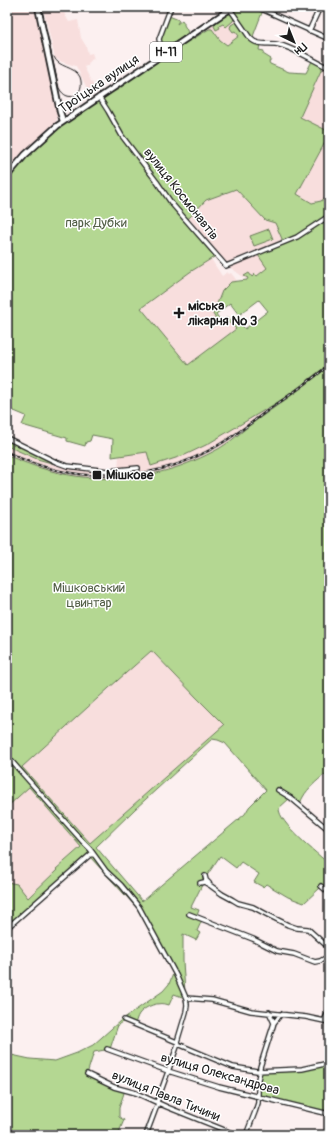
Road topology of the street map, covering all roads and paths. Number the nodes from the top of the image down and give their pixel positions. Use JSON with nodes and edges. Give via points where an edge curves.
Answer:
{"nodes":[{"id":1,"x":38,"y":7,"type":"edge"},
{"id":2,"x":172,"y":7,"type":"edge"},
{"id":3,"x":256,"y":7,"type":"edge"},
{"id":4,"x":320,"y":7,"type":"edge"},
{"id":5,"x":231,"y":8,"type":"edge"},
{"id":6,"x":309,"y":31,"type":"junction"},
{"id":7,"x":329,"y":39,"type":"edge"},
{"id":8,"x":165,"y":53,"type":"junction"},
{"id":9,"x":329,"y":68,"type":"edge"},
{"id":10,"x":99,"y":97,"type":"junction"},
{"id":11,"x":63,"y":121,"type":"junction"},
{"id":12,"x":7,"y":176,"type":"edge"},
{"id":13,"x":329,"y":216,"type":"edge"},
{"id":14,"x":7,"y":438,"type":"edge"},
{"id":15,"x":138,"y":468,"type":"dead end"},
{"id":16,"x":7,"y":756,"type":"edge"},
{"id":17,"x":278,"y":790,"type":"dead end"},
{"id":18,"x":329,"y":830,"type":"edge"},
{"id":19,"x":93,"y":854,"type":"junction"},
{"id":20,"x":205,"y":876,"type":"dead end"},
{"id":21,"x":200,"y":883,"type":"dead end"},
{"id":22,"x":211,"y":886,"type":"junction"},
{"id":23,"x":321,"y":886,"type":"dead end"},
{"id":24,"x":329,"y":893,"type":"edge"},
{"id":25,"x":189,"y":914,"type":"dead end"},
{"id":26,"x":7,"y":928,"type":"edge"},
{"id":27,"x":329,"y":948,"type":"edge"},
{"id":28,"x":329,"y":956,"type":"edge"},
{"id":29,"x":186,"y":998,"type":"junction"},
{"id":30,"x":329,"y":1010,"type":"edge"},
{"id":31,"x":269,"y":1012,"type":"junction"},
{"id":32,"x":281,"y":1014,"type":"junction"},
{"id":33,"x":124,"y":1020,"type":"dead end"},
{"id":34,"x":324,"y":1020,"type":"junction"},
{"id":35,"x":329,"y":1022,"type":"edge"},
{"id":36,"x":274,"y":1023,"type":"junction"},
{"id":37,"x":178,"y":1043,"type":"junction"},
{"id":38,"x":107,"y":1049,"type":"dead end"},
{"id":39,"x":329,"y":1063,"type":"edge"},
{"id":40,"x":168,"y":1071,"type":"junction"},
{"id":41,"x":260,"y":1071,"type":"junction"},
{"id":42,"x":88,"y":1074,"type":"dead end"},
{"id":43,"x":258,"y":1097,"type":"junction"},
{"id":44,"x":157,"y":1102,"type":"junction"},
{"id":45,"x":329,"y":1114,"type":"edge"},
{"id":46,"x":146,"y":1135,"type":"edge"},
{"id":47,"x":237,"y":1135,"type":"edge"},
{"id":48,"x":246,"y":1135,"type":"edge"}],
"edges":[{"from":1,"to":11,"type":"main road"},
{"from":2,"to":8,"type":"street","via":[[159,36]]},
{"from":3,"to":6,"type":"street"},
{"from":4,"to":6,"type":"street"},
{"from":5,"to":8,"type":"main road","name":"Троїцька вулиця","number":"Н-11"},
{"from":5,"to":9,"type":"street","via":[[253,41],[280,45]]},
{"from":6,"to":7,"type":"street"},
{"from":8,"to":10,"type":"main road","name":"Троїцька вулиця","number":"Н-11"},
{"from":10,"to":11,"type":"main road","name":"Троїцька вулиця","number":"Н-11"},
{"from":10,"to":13,"type":"street","name":"вулиця Космонавтів","via":[[129,145],[172,204],[226,266],[297,237]]},
{"from":11,"to":12,"type":"main road","name":"Троїцька вулиця","number":"Н-11","via":[[29,151]]},
{"from":14,"to":15,"type":"street","via":[[60,464],[108,471]]},
{"from":16,"to":19,"type":"street"},
{"from":17,"to":18,"type":"street"},
{"from":19,"to":26,"type":"street"},
{"from":19,"to":29,"type":"street","via":[[139,907]]},
{"from":20,"to":22,"type":"street"},
{"from":21,"to":22,"type":"street","via":[[204,882]]},
{"from":22,"to":27,"type":"street","via":[[238,903],[253,907],[294,927],[308,929]]},
{"from":23,"to":24,"type":"street"},
{"from":25,"to":28,"type":"street","via":[[278,951],[315,962]]},
{"from":29,"to":31,"type":"street","via":[[212,1000],[246,1010]]},
{"from":29,"to":37,"type":"street","via":[[186,1012]]},
{"from":30,"to":34,"type":"street"},
{"from":31,"to":32,"type":"street"},
{"from":31,"to":36,"type":"street"},
{"from":32,"to":34,"type":"street"},
{"from":32,"to":36,"type":"street"},
{"from":33,"to":37,"type":"street"},
{"from":34,"to":35,"type":"street"},
{"from":36,"to":41,"type":"street"},
{"from":37,"to":40,"type":"street"},
{"from":37,"to":41,"type":"street","via":[[233,1067]]},
{"from":38,"to":40,"type":"street","name":"вулиця Олександрова"},
{"from":39,"to":41,"type":"street","via":[[302,1069]]},
{"from":40,"to":43,"type":"street","name":"вулиця Олександрова"},
{"from":40,"to":44,"type":"street"},
{"from":41,"to":43,"type":"street"},
{"from":42,"to":44,"type":"street","name":"вулиця Павла Тичини","via":[[114,1087]]},
{"from":43,"to":45,"type":"street","name":"вулиця Олександрова"},
{"from":43,"to":48,"type":"street"},
{"from":44,"to":46,"type":"street"},
{"from":44,"to":47,"type":"street","name":"вулиця Павла Тичини"}]}
